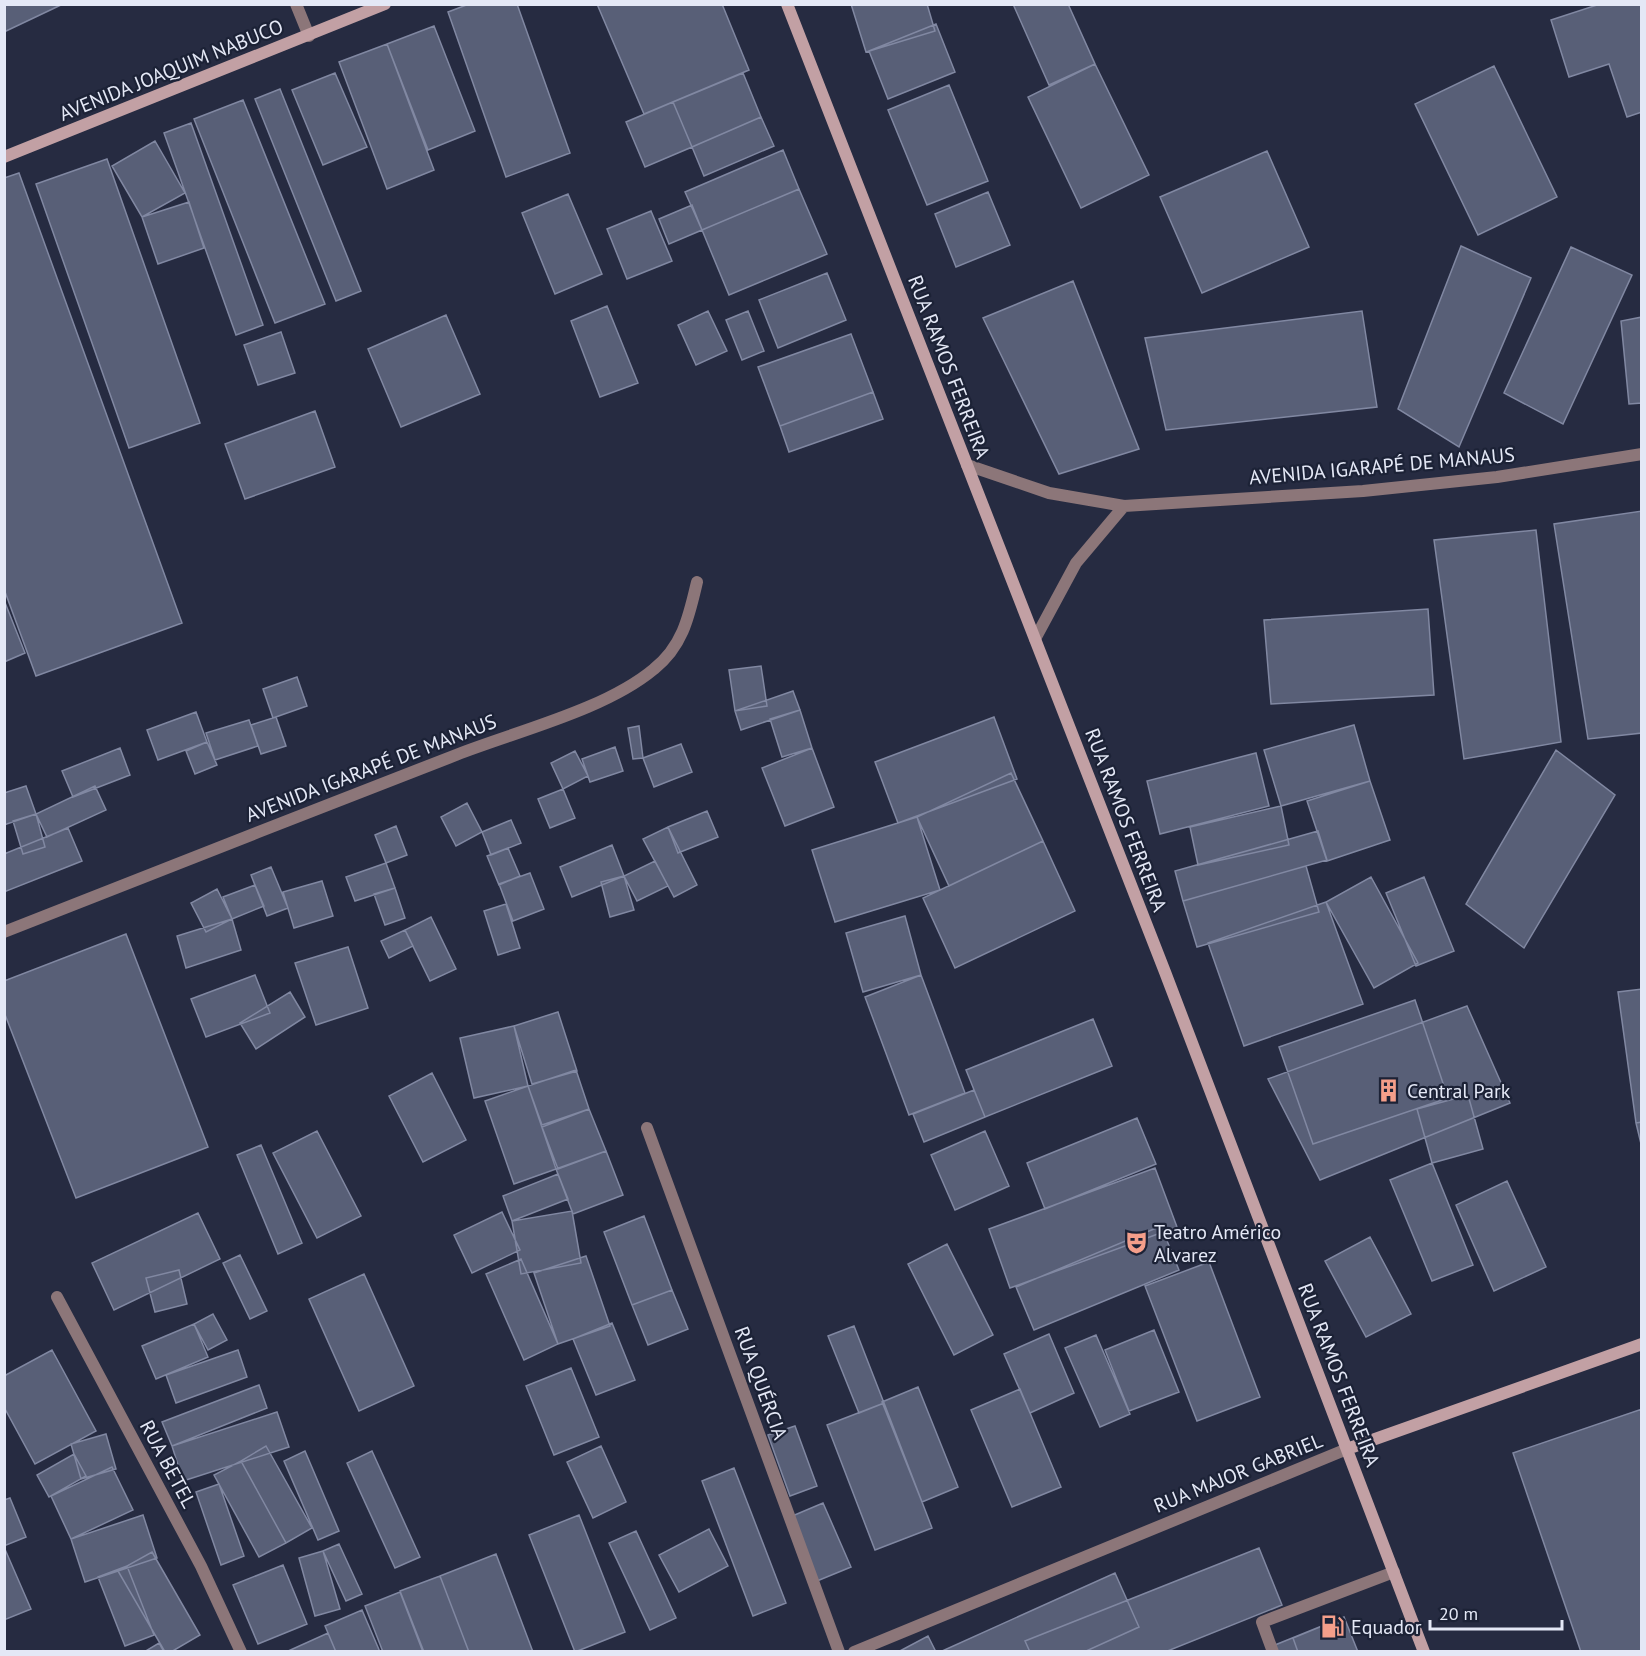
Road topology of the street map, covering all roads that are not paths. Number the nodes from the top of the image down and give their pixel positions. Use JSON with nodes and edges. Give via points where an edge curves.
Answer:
{"nodes":[{"id":1,"x":296,"y":4,"type":"edge"},
{"id":2,"x":385,"y":4,"type":"edge"},
{"id":3,"x":787,"y":4,"type":"edge"},
{"id":4,"x":309,"y":36,"type":"junction"},
{"id":5,"x":4,"y":157,"type":"edge"},
{"id":6,"x":1641,"y":454,"type":"edge"},
{"id":7,"x":966,"y":465,"type":"junction"},
{"id":8,"x":1125,"y":506,"type":"junction"},
{"id":9,"x":697,"y":582,"type":"dead end"},
{"id":10,"x":1035,"y":639,"type":"junction"},
{"id":11,"x":4,"y":932,"type":"edge"},
{"id":12,"x":647,"y":1128,"type":"dead end"},
{"id":13,"x":57,"y":1297,"type":"dead end"},
{"id":14,"x":1641,"y":1344,"type":"edge"},
{"id":15,"x":1347,"y":1449,"type":"junction"},
{"id":16,"x":1394,"y":1572,"type":"junction"},
{"id":17,"x":241,"y":1652,"type":"edge"},
{"id":18,"x":839,"y":1652,"type":"edge"},
{"id":19,"x":854,"y":1652,"type":"edge"},
{"id":20,"x":1273,"y":1652,"type":"edge"},
{"id":21,"x":1424,"y":1652,"type":"edge"}],
"edges":[{"from":1,"to":4,"type":"street"},
{"from":2,"to":4,"type":"main road","name":"AVENIDA JOAQUIM NABUCO"},
{"from":3,"to":7,"type":"main road","name":"RUA RAMOS FERREIRA"},
{"from":4,"to":5,"type":"main road","name":"AVENIDA JOAQUIM NABUCO"},
{"from":6,"to":8,"type":"street","name":"AVENIDA IGARAPÉ DE MANAUS","via":[[1497,477],[1363,491]]},
{"from":7,"to":8,"type":"street","name":"AVENIDA IGARAPÉ DE MANAUS","via":[[1049,493]]},
{"from":7,"to":10,"type":"main road","name":"RUA RAMOS FERREIRA"},
{"from":8,"to":10,"type":"street","via":[[1076,562]]},
{"from":9,"to":11,"type":"street","name":"AVENIDA IGARAPÉ DE MANAUS","via":[[684,632],[673,650],[625,690]]},
{"from":10,"to":15,"type":"main road","name":"RUA RAMOS FERREIRA"},
{"from":12,"to":18,"type":"street","name":"RUA QUÉRCIA"},
{"from":13,"to":17,"type":"street","name":"RUA BETEL","via":[[201,1566]]},
{"from":14,"to":15,"type":"main road","name":"RUA MAJOR GABRIEL"},
{"from":15,"to":16,"type":"main road","name":"RUA RAMOS FERREIRA"},
{"from":15,"to":19,"type":"street","name":"RUA MAJOR GABRIEL"},
{"from":16,"to":20,"type":"street","via":[[1262,1622]]},
{"from":16,"to":21,"type":"main road","name":"RUA RAMOS FERREIRA"}]}
